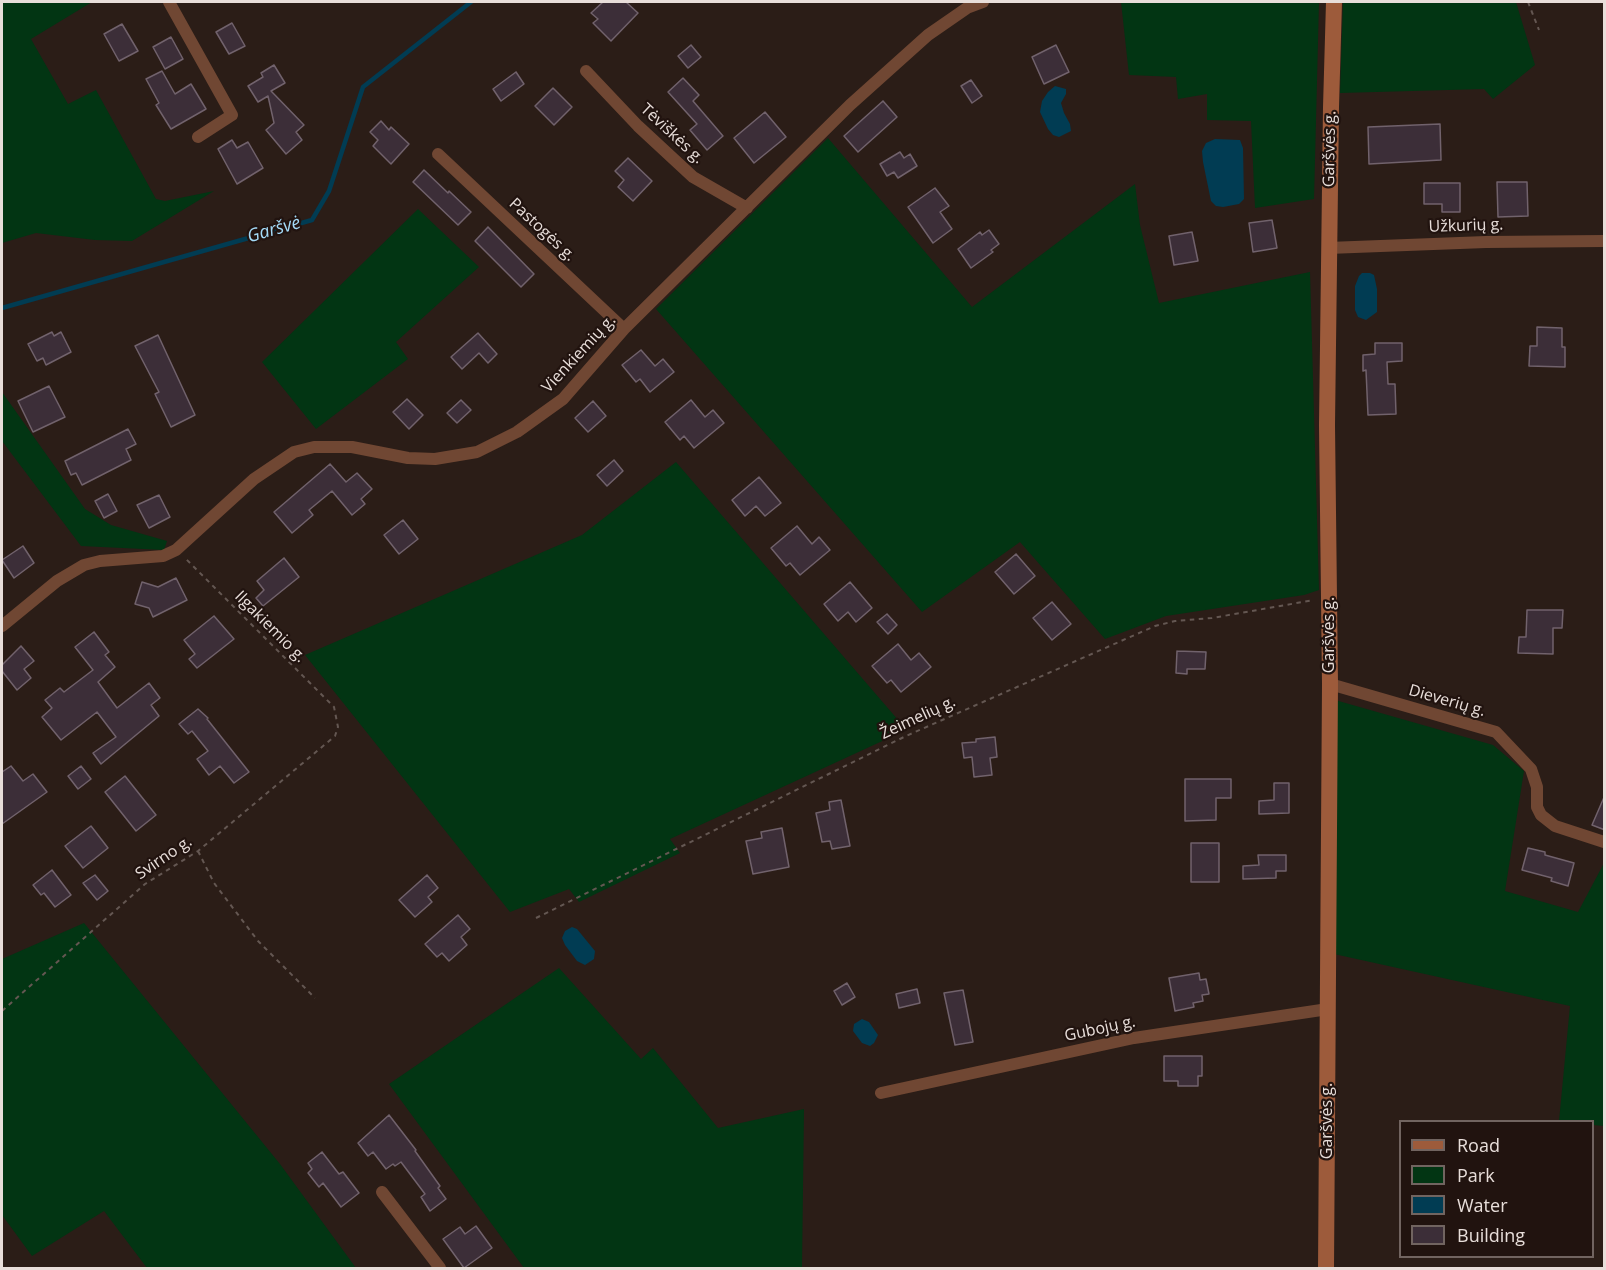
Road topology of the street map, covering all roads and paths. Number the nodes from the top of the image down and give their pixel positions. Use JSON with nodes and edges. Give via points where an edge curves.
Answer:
{"nodes":[{"id":1,"x":169,"y":2,"type":"edge"},
{"id":2,"x":983,"y":2,"type":"edge"},
{"id":3,"x":1334,"y":2,"type":"edge"},
{"id":4,"x":1528,"y":2,"type":"edge"},
{"id":5,"x":1539,"y":30,"type":"dead end"},
{"id":6,"x":586,"y":71,"type":"dead end"},
{"id":7,"x":198,"y":137,"type":"dead end"},
{"id":8,"x":438,"y":154,"type":"dead end"},
{"id":9,"x":747,"y":208,"type":"junction"},
{"id":10,"x":1605,"y":241,"type":"edge"},
{"id":11,"x":1328,"y":248,"type":"junction"},
{"id":12,"x":624,"y":329,"type":"junction"},
{"id":13,"x":176,"y":550,"type":"junction"},
{"id":14,"x":1329,"y":596,"type":"junction"},
{"id":15,"x":2,"y":626,"type":"edge"},
{"id":16,"x":1330,"y":684,"type":"junction"},
{"id":17,"x":338,"y":726,"type":"joint"},
{"id":18,"x":1605,"y":842,"type":"edge"},
{"id":19,"x":198,"y":851,"type":"junction"},
{"id":20,"x":536,"y":918,"type":"dead end"},
{"id":21,"x":315,"y":998,"type":"dead end"},
{"id":22,"x":1328,"y":1009,"type":"junction"},
{"id":23,"x":2,"y":1011,"type":"edge"},
{"id":24,"x":881,"y":1094,"type":"dead end"},
{"id":25,"x":382,"y":1192,"type":"dead end"},
{"id":26,"x":440,"y":1269,"type":"edge"},
{"id":27,"x":1326,"y":1269,"type":"edge"}],
"edges":[{"from":1,"to":7,"type":"street","via":[[232,115]]},
{"from":2,"to":9,"type":"street","name":"Vienkiemių g.","via":[[967,8],[928,35]]},
{"from":3,"to":11,"type":"main road","name":"Garšvės g."},
{"from":4,"to":5,"type":"path"},
{"from":6,"to":9,"type":"street","name":"Tėviškės g.","via":[[693,177]]},
{"from":8,"to":12,"type":"street","name":"Pastogės g."},
{"from":9,"to":12,"type":"street","name":"Vienkiemių g."},
{"from":10,"to":11,"type":"street","name":"Užkurių g."},
{"from":11,"to":14,"type":"main road","name":"Garšvės g."},
{"from":12,"to":13,"type":"street","name":"Vienkiemių g.","via":[[563,399],[517,432],[477,452],[435,459],[352,447],[314,447],[294,452],[254,479]]},
{"from":13,"to":15,"type":"street","name":"Vienkiemių g.","via":[[163,556],[84,565],[57,581]]},
{"from":13,"to":17,"type":"path","name":"Ilgakiemio g.","via":[[334,707]]},
{"from":14,"to":16,"type":"main road","name":"Garšvės g."},
{"from":14,"to":20,"type":"path","name":"Žeimelių g.","via":[[1155,626],[906,736]]},
{"from":16,"to":18,"type":"street","name":"Dieverių g.","via":[[1496,732],[1531,769],[1541,814],[1555,826]]},
{"from":16,"to":22,"type":"main road","name":"Garšvės g."},
{"from":17,"to":19,"type":"path","name":"Svirno g.","via":[[327,744]]},
{"from":19,"to":21,"type":"path","via":[[214,883],[258,941]]},
{"from":19,"to":23,"type":"path","name":"Svirno g.","via":[[145,884]]},
{"from":22,"to":24,"type":"street","name":"Gubojų g.","via":[[1134,1038]]},
{"from":22,"to":27,"type":"main road","name":"Garšvės g."},
{"from":25,"to":26,"type":"street"}]}
